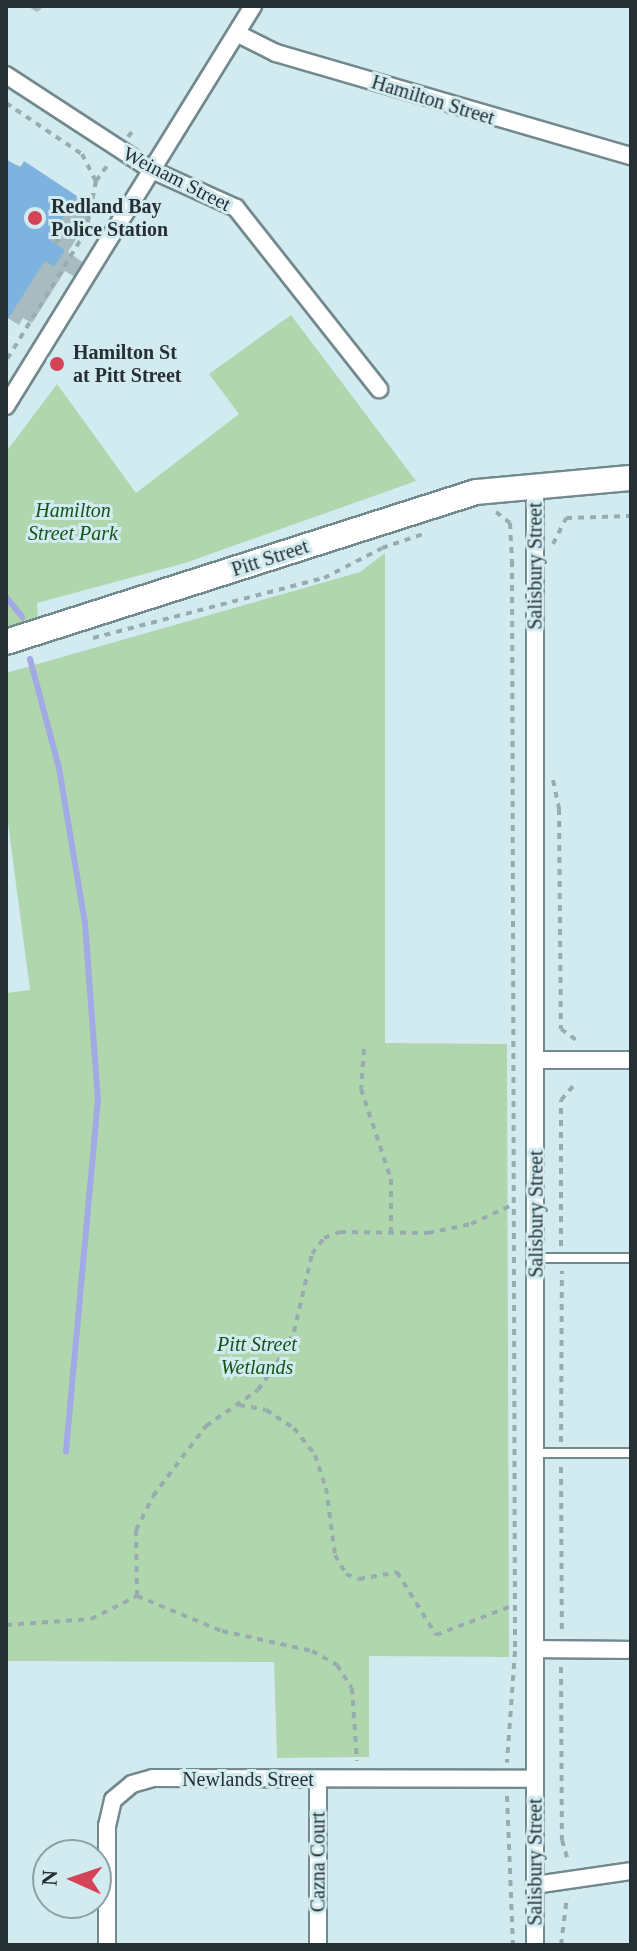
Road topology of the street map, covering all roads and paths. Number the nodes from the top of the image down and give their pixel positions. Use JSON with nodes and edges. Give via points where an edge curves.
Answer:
{"nodes":[{"id":1,"x":253,"y":6,"type":"edge"},
{"id":2,"x":238,"y":34,"type":"junction"},
{"id":3,"x":6,"y":75,"type":"edge"},
{"id":4,"x":6,"y":103,"type":"edge"},
{"id":5,"x":631,"y":156,"type":"edge"},
{"id":6,"x":152,"y":170,"type":"junction"},
{"id":7,"x":93,"y":207,"type":"junction"},
{"id":8,"x":100,"y":211,"type":"dead end"},
{"id":9,"x":86,"y":231,"type":"junction"},
{"id":10,"x":55,"y":243,"type":"dead end"},
{"id":11,"x":6,"y":361,"type":"edge"},
{"id":12,"x":379,"y":389,"type":"dead end"},
{"id":13,"x":6,"y":406,"type":"edge"},
{"id":14,"x":631,"y":478,"type":"edge"},
{"id":15,"x":535,"y":483,"type":"junction"},
{"id":16,"x":485,"y":514,"type":"dead end"},
{"id":17,"x":631,"y":516,"type":"edge"},
{"id":18,"x":434,"y":530,"type":"dead end"},
{"id":19,"x":551,"y":558,"type":"dead end"},
{"id":20,"x":80,"y":640,"type":"dead end"},
{"id":21,"x":6,"y":642,"type":"edge"},
{"id":22,"x":551,"y":776,"type":"dead end"},
{"id":23,"x":576,"y":1040,"type":"dead end"},
{"id":24,"x":364,"y":1049,"type":"dead end"},
{"id":25,"x":535,"y":1060,"type":"junction"},
{"id":26,"x":631,"y":1060,"type":"edge"},
{"id":27,"x":576,"y":1083,"type":"dead end"},
{"id":28,"x":536,"y":1202,"type":"junction"},
{"id":29,"x":514,"y":1204,"type":"junction"},
{"id":30,"x":391,"y":1234,"type":"junction"},
{"id":31,"x":537,"y":1258,"type":"junction"},
{"id":32,"x":562,"y":1258,"type":"junction"},
{"id":33,"x":631,"y":1258,"type":"edge"},
{"id":34,"x":239,"y":1405,"type":"junction"},
{"id":35,"x":537,"y":1453,"type":"junction"},
{"id":36,"x":561,"y":1453,"type":"junction"},
{"id":37,"x":631,"y":1453,"type":"edge"},
{"id":38,"x":137,"y":1596,"type":"junction"},
{"id":39,"x":514,"y":1605,"type":"junction"},
{"id":40,"x":6,"y":1625,"type":"edge"},
{"id":41,"x":537,"y":1649,"type":"junction"},
{"id":42,"x":561,"y":1649,"type":"junction"},
{"id":43,"x":631,"y":1650,"type":"edge"},
{"id":44,"x":318,"y":1779,"type":"junction"},
{"id":45,"x":358,"y":1779,"type":"junction"},
{"id":46,"x":507,"y":1779,"type":"junction"},
{"id":47,"x":535,"y":1779,"type":"junction"},
{"id":48,"x":568,"y":1861,"type":"dead end"},
{"id":49,"x":631,"y":1871,"type":"edge"},
{"id":50,"x":535,"y":1885,"type":"junction"},
{"id":51,"x":567,"y":1897,"type":"dead end"},
{"id":52,"x":107,"y":1945,"type":"edge"},
{"id":53,"x":318,"y":1945,"type":"edge"},
{"id":54,"x":513,"y":1945,"type":"edge"},
{"id":55,"x":535,"y":1945,"type":"edge"},
{"id":56,"x":561,"y":1945,"type":"edge"}],
"edges":[{"from":1,"to":2,"type":"street"},
{"from":2,"to":5,"type":"street","name":"Hamilton Street","via":[[276,53]]},
{"from":2,"to":6,"type":"street"},
{"from":3,"to":6,"type":"street","name":"Weinam Street"},
{"from":4,"to":7,"type":"path","via":[[91,164],[96,181]]},
{"from":6,"to":12,"type":"street","name":"Weinam Street","via":[[221,198],[251,220]]},
{"from":6,"to":13,"type":"street"},
{"from":7,"to":8,"type":"path"},
{"from":7,"to":9,"type":"path"},
{"from":9,"to":10,"type":"path","via":[[74,227]]},
{"from":9,"to":11,"type":"path"},
{"from":14,"to":15,"type":"street"},
{"from":15,"to":21,"type":"street","name":"Pitt Street","via":[[476,492],[392,517]]},
{"from":15,"to":25,"type":"street","name":"Salisbury Street"},
{"from":16,"to":29,"type":"path","via":[[497,512],[510,523],[512,561]]},
{"from":17,"to":19,"type":"path","via":[[566,518]]},
{"from":18,"to":20,"type":"path","via":[[382,548],[324,578],[169,622]]},
{"from":22,"to":23,"type":"path","via":[[559,809],[561,1029]]},
{"from":24,"to":30,"type":"path","via":[[361,1089],[391,1179]]},
{"from":25,"to":26,"type":"street"},
{"from":25,"to":28,"type":"street","name":"Salisbury Street"},
{"from":27,"to":32,"type":"path","via":[[561,1100]]},
{"from":28,"to":29,"type":"path"},
{"from":28,"to":31,"type":"street","name":"Salisbury Street"},
{"from":29,"to":30,"type":"path","via":[[471,1224]]},
{"from":29,"to":39,"type":"path"},
{"from":30,"to":34,"type":"path","via":[[340,1232],[324,1238],[312,1254],[294,1332],[258,1390]]},
{"from":31,"to":32,"type":"lane"},
{"from":31,"to":35,"type":"street","name":"Salisbury Street"},
{"from":32,"to":33,"type":"lane"},
{"from":32,"to":36,"type":"path"},
{"from":34,"to":38,"type":"path","via":[[206,1426],[153,1496],[136,1530]]},
{"from":34,"to":39,"type":"path","via":[[266,1410],[294,1428],[315,1455],[326,1488],[335,1555],[346,1574],[359,1579],[397,1572],[436,1635]]},
{"from":35,"to":36,"type":"lane"},
{"from":35,"to":41,"type":"street","name":"Salisbury Street"},
{"from":36,"to":37,"type":"lane"},
{"from":36,"to":42,"type":"path"},
{"from":38,"to":40,"type":"path","via":[[91,1619]]},
{"from":38,"to":45,"type":"path","via":[[222,1631],[312,1651],[337,1665],[352,1688]]},
{"from":39,"to":46,"type":"path","via":[[514,1717]]},
{"from":41,"to":42,"type":"street"},
{"from":41,"to":47,"type":"street","name":"Salisbury Street"},
{"from":42,"to":43,"type":"street"},
{"from":42,"to":48,"type":"path","via":[[562,1840]]},
{"from":44,"to":45,"type":"street","name":"Newlands Street"},
{"from":44,"to":52,"type":"street","name":"Newlands Street","via":[[153,1778],[132,1784],[113,1800],[107,1826]]},
{"from":44,"to":53,"type":"street","name":"Cazna Court"},
{"from":45,"to":46,"type":"street","name":"Newlands Street"},
{"from":46,"to":47,"type":"street","name":"Newlands Street"},
{"from":46,"to":54,"type":"path"},
{"from":47,"to":50,"type":"street","name":"Salisbury Street"},
{"from":49,"to":50,"type":"street"},
{"from":50,"to":55,"type":"street","name":"Salisbury Street"},
{"from":51,"to":56,"type":"path"}]}
